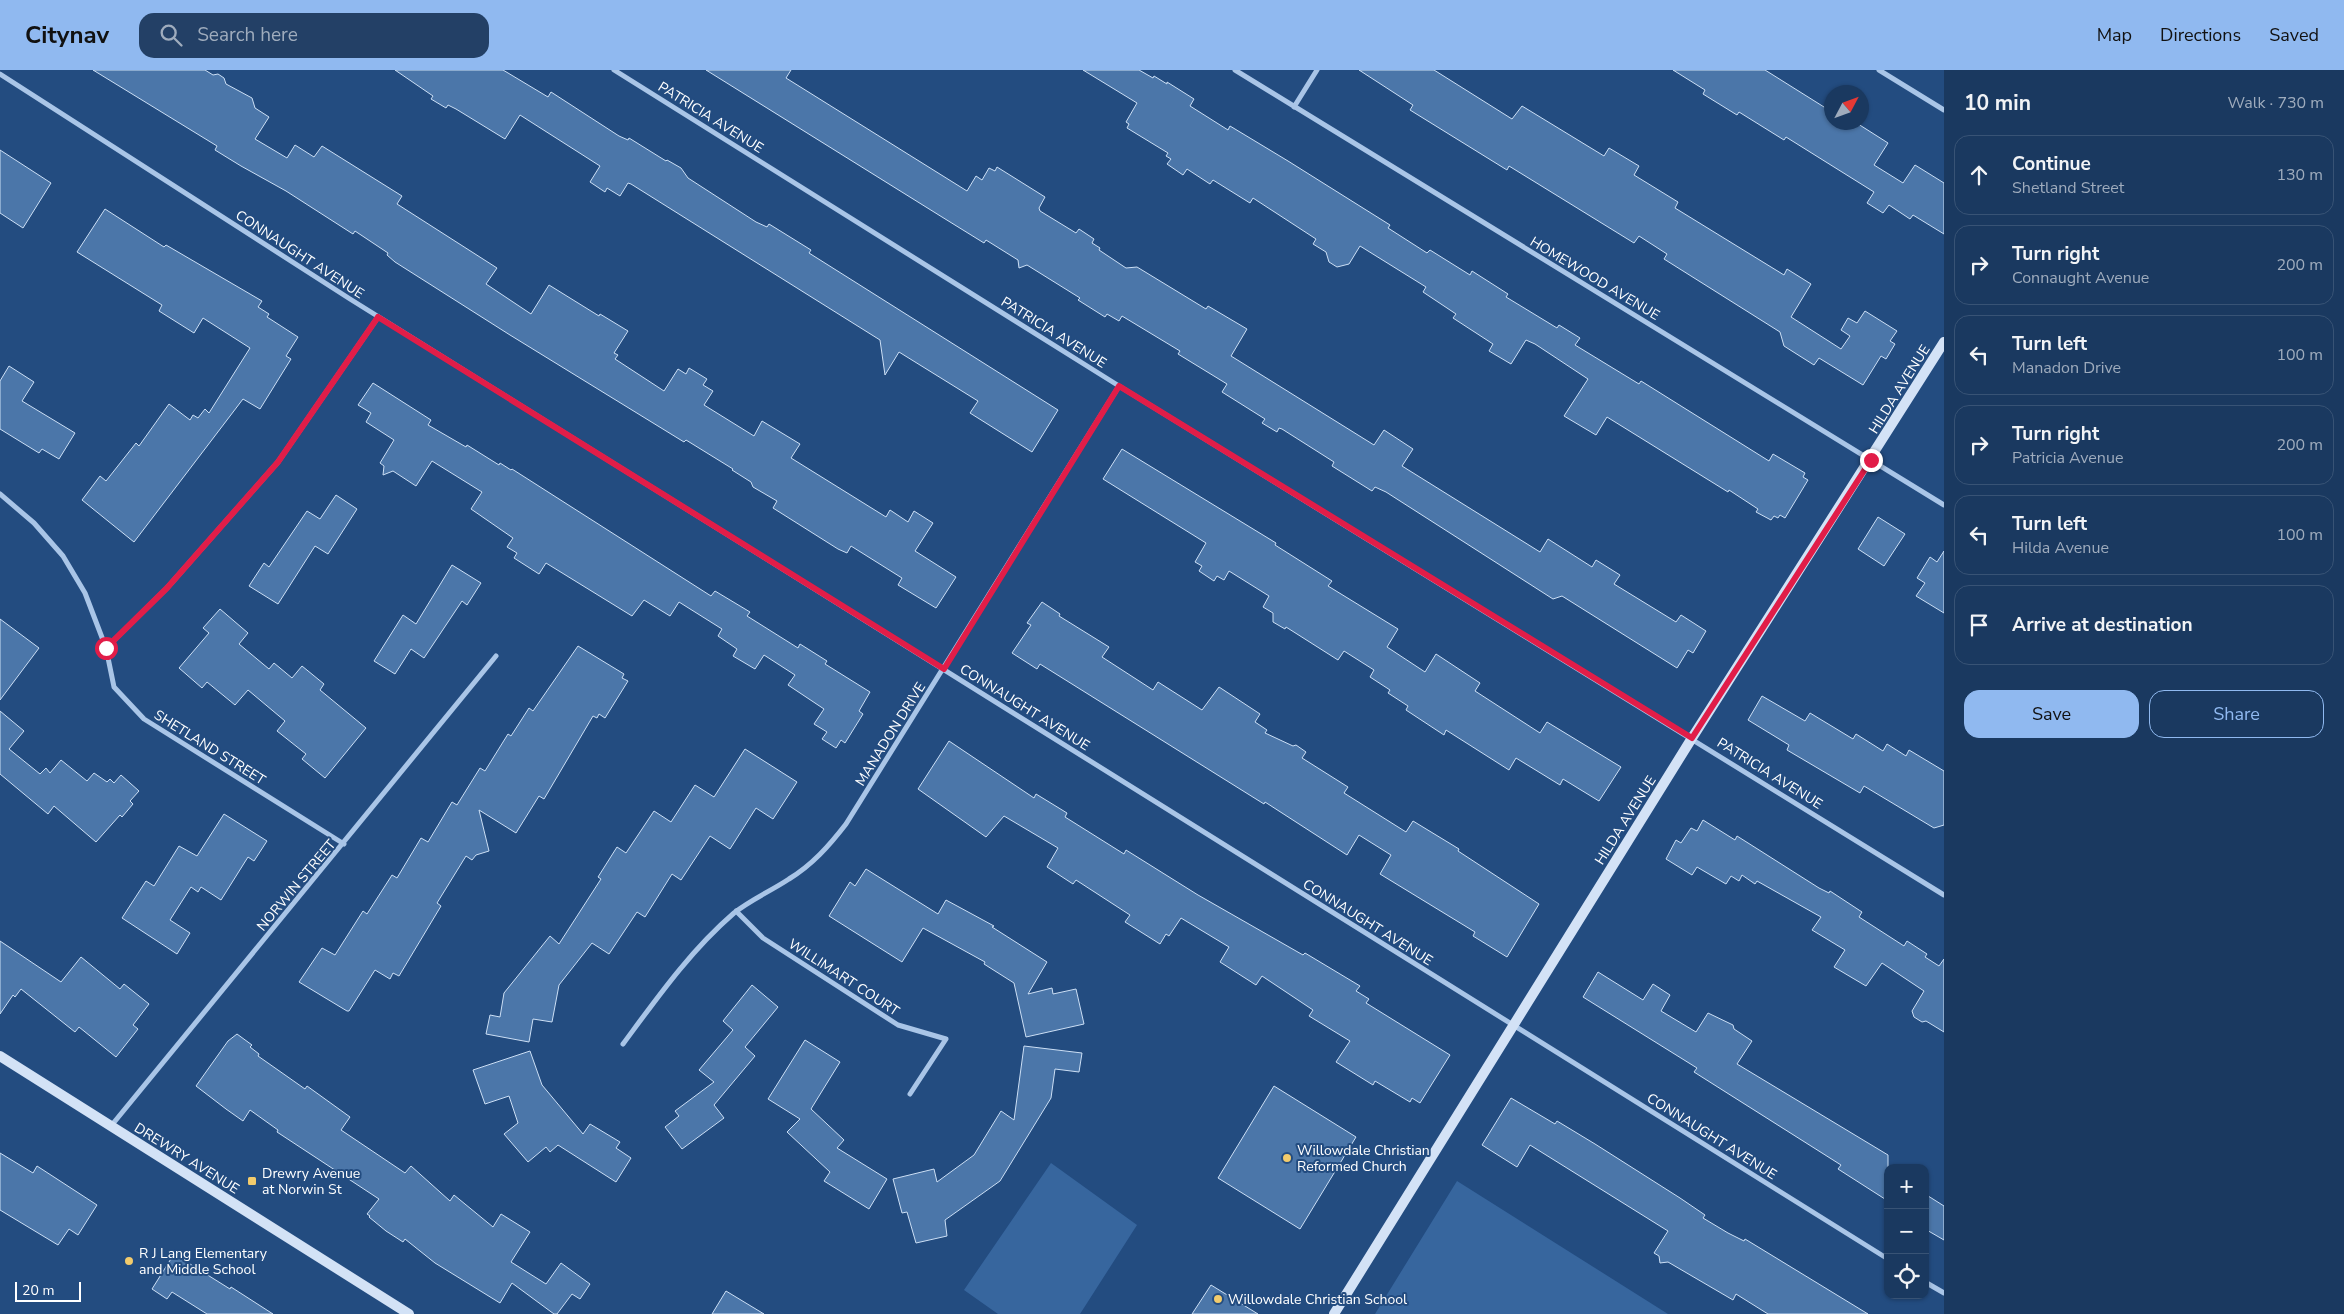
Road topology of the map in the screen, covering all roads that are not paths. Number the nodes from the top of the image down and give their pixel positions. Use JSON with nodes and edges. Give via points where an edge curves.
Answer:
{"nodes":[{"id":1,"x":614,"y":70,"type":"edge"},
{"id":2,"x":1235,"y":70,"type":"edge"},
{"id":3,"x":1317,"y":70,"type":"edge"},
{"id":4,"x":1879,"y":70,"type":"edge"},
{"id":5,"x":0,"y":74,"type":"edge"},
{"id":6,"x":1294,"y":107,"type":"junction"},
{"id":7,"x":1944,"y":110,"type":"edge"},
{"id":8,"x":378,"y":317,"type":"junction"},
{"id":9,"x":1944,"y":342,"type":"edge"},
{"id":10,"x":1119,"y":386,"type":"junction"},
{"id":11,"x":1871,"y":460,"type":"junction"},
{"id":12,"x":0,"y":494,"type":"edge"},
{"id":13,"x":1944,"y":505,"type":"edge"},
{"id":14,"x":106,"y":648,"type":"junction"},
{"id":15,"x":496,"y":656,"type":"dead end"},
{"id":16,"x":944,"y":669,"type":"junction"},
{"id":17,"x":1692,"y":738,"type":"junction"},
{"id":18,"x":344,"y":844,"type":"junction"},
{"id":19,"x":1944,"y":895,"type":"edge"},
{"id":20,"x":736,"y":911,"type":"junction"},
{"id":21,"x":1513,"y":1026,"type":"junction"},
{"id":22,"x":622,"y":1044,"type":"dead end"},
{"id":23,"x":0,"y":1056,"type":"edge"},
{"id":24,"x":910,"y":1094,"type":"dead end"},
{"id":25,"x":111,"y":1126,"type":"junction"},
{"id":26,"x":1884,"y":1257,"type":"edge"},
{"id":27,"x":1929,"y":1285,"type":"edge"},
{"id":28,"x":1944,"y":1294,"type":"edge"},
{"id":29,"x":409,"y":1314,"type":"edge"},
{"id":30,"x":1334,"y":1314,"type":"edge"}],
"edges":[{"from":1,"to":10,"type":"street","name":"PATRICIA AVENUE"},
{"from":2,"to":6,"type":"street","name":"HOMEWOOD AVENUE"},
{"from":3,"to":6,"type":"street"},
{"from":4,"to":7,"type":"street"},
{"from":5,"to":8,"type":"street","name":"CONNAUGHT AVENUE"},
{"from":6,"to":11,"type":"street","name":"HOMEWOOD AVENUE"},
{"from":8,"to":14,"type":"street","via":[[278,462],[167,588]]},
{"from":8,"to":16,"type":"street","name":"CONNAUGHT AVENUE"},
{"from":9,"to":11,"type":"street","name":"HILDA AVENUE"},
{"from":10,"to":16,"type":"street","name":"MANADON DRIVE"},
{"from":10,"to":17,"type":"street","name":"PATRICIA AVENUE"},
{"from":11,"to":13,"type":"street","name":"HOMEWOOD AVENUE"},
{"from":11,"to":17,"type":"street","name":"HILDA AVENUE"},
{"from":12,"to":14,"type":"street","name":"SHETLAND STREET","via":[[34,523],[63,556],[85,593]]},
{"from":14,"to":18,"type":"street","name":"SHETLAND STREET","via":[[114,687],[144,719]]},
{"from":15,"to":18,"type":"street","name":"NORWIN STREET"},
{"from":16,"to":20,"type":"street","name":"MANADON DRIVE","via":[[834,840],[791,878]]},
{"from":16,"to":21,"type":"street","name":"CONNAUGHT AVENUE"},
{"from":17,"to":19,"type":"street","name":"PATRICIA AVENUE"},
{"from":17,"to":21,"type":"street","name":"HILDA AVENUE"},
{"from":18,"to":25,"type":"street","name":"NORWIN STREET"},
{"from":20,"to":22,"type":"street","name":"MANADON DRIVE","via":[[688,959]]},
{"from":20,"to":24,"type":"street","name":"WILLIMART COURT","via":[[763,938],[898,1025],[946,1039]]},
{"from":21,"to":26,"type":"street","name":"CONNAUGHT AVENUE"},
{"from":21,"to":30,"type":"street","name":"HILDA AVENUE"},
{"from":23,"to":25,"type":"street","name":"DREWRY AVENUE"},
{"from":25,"to":29,"type":"street","name":"DREWRY AVENUE"},
{"from":27,"to":28,"type":"street"}]}
